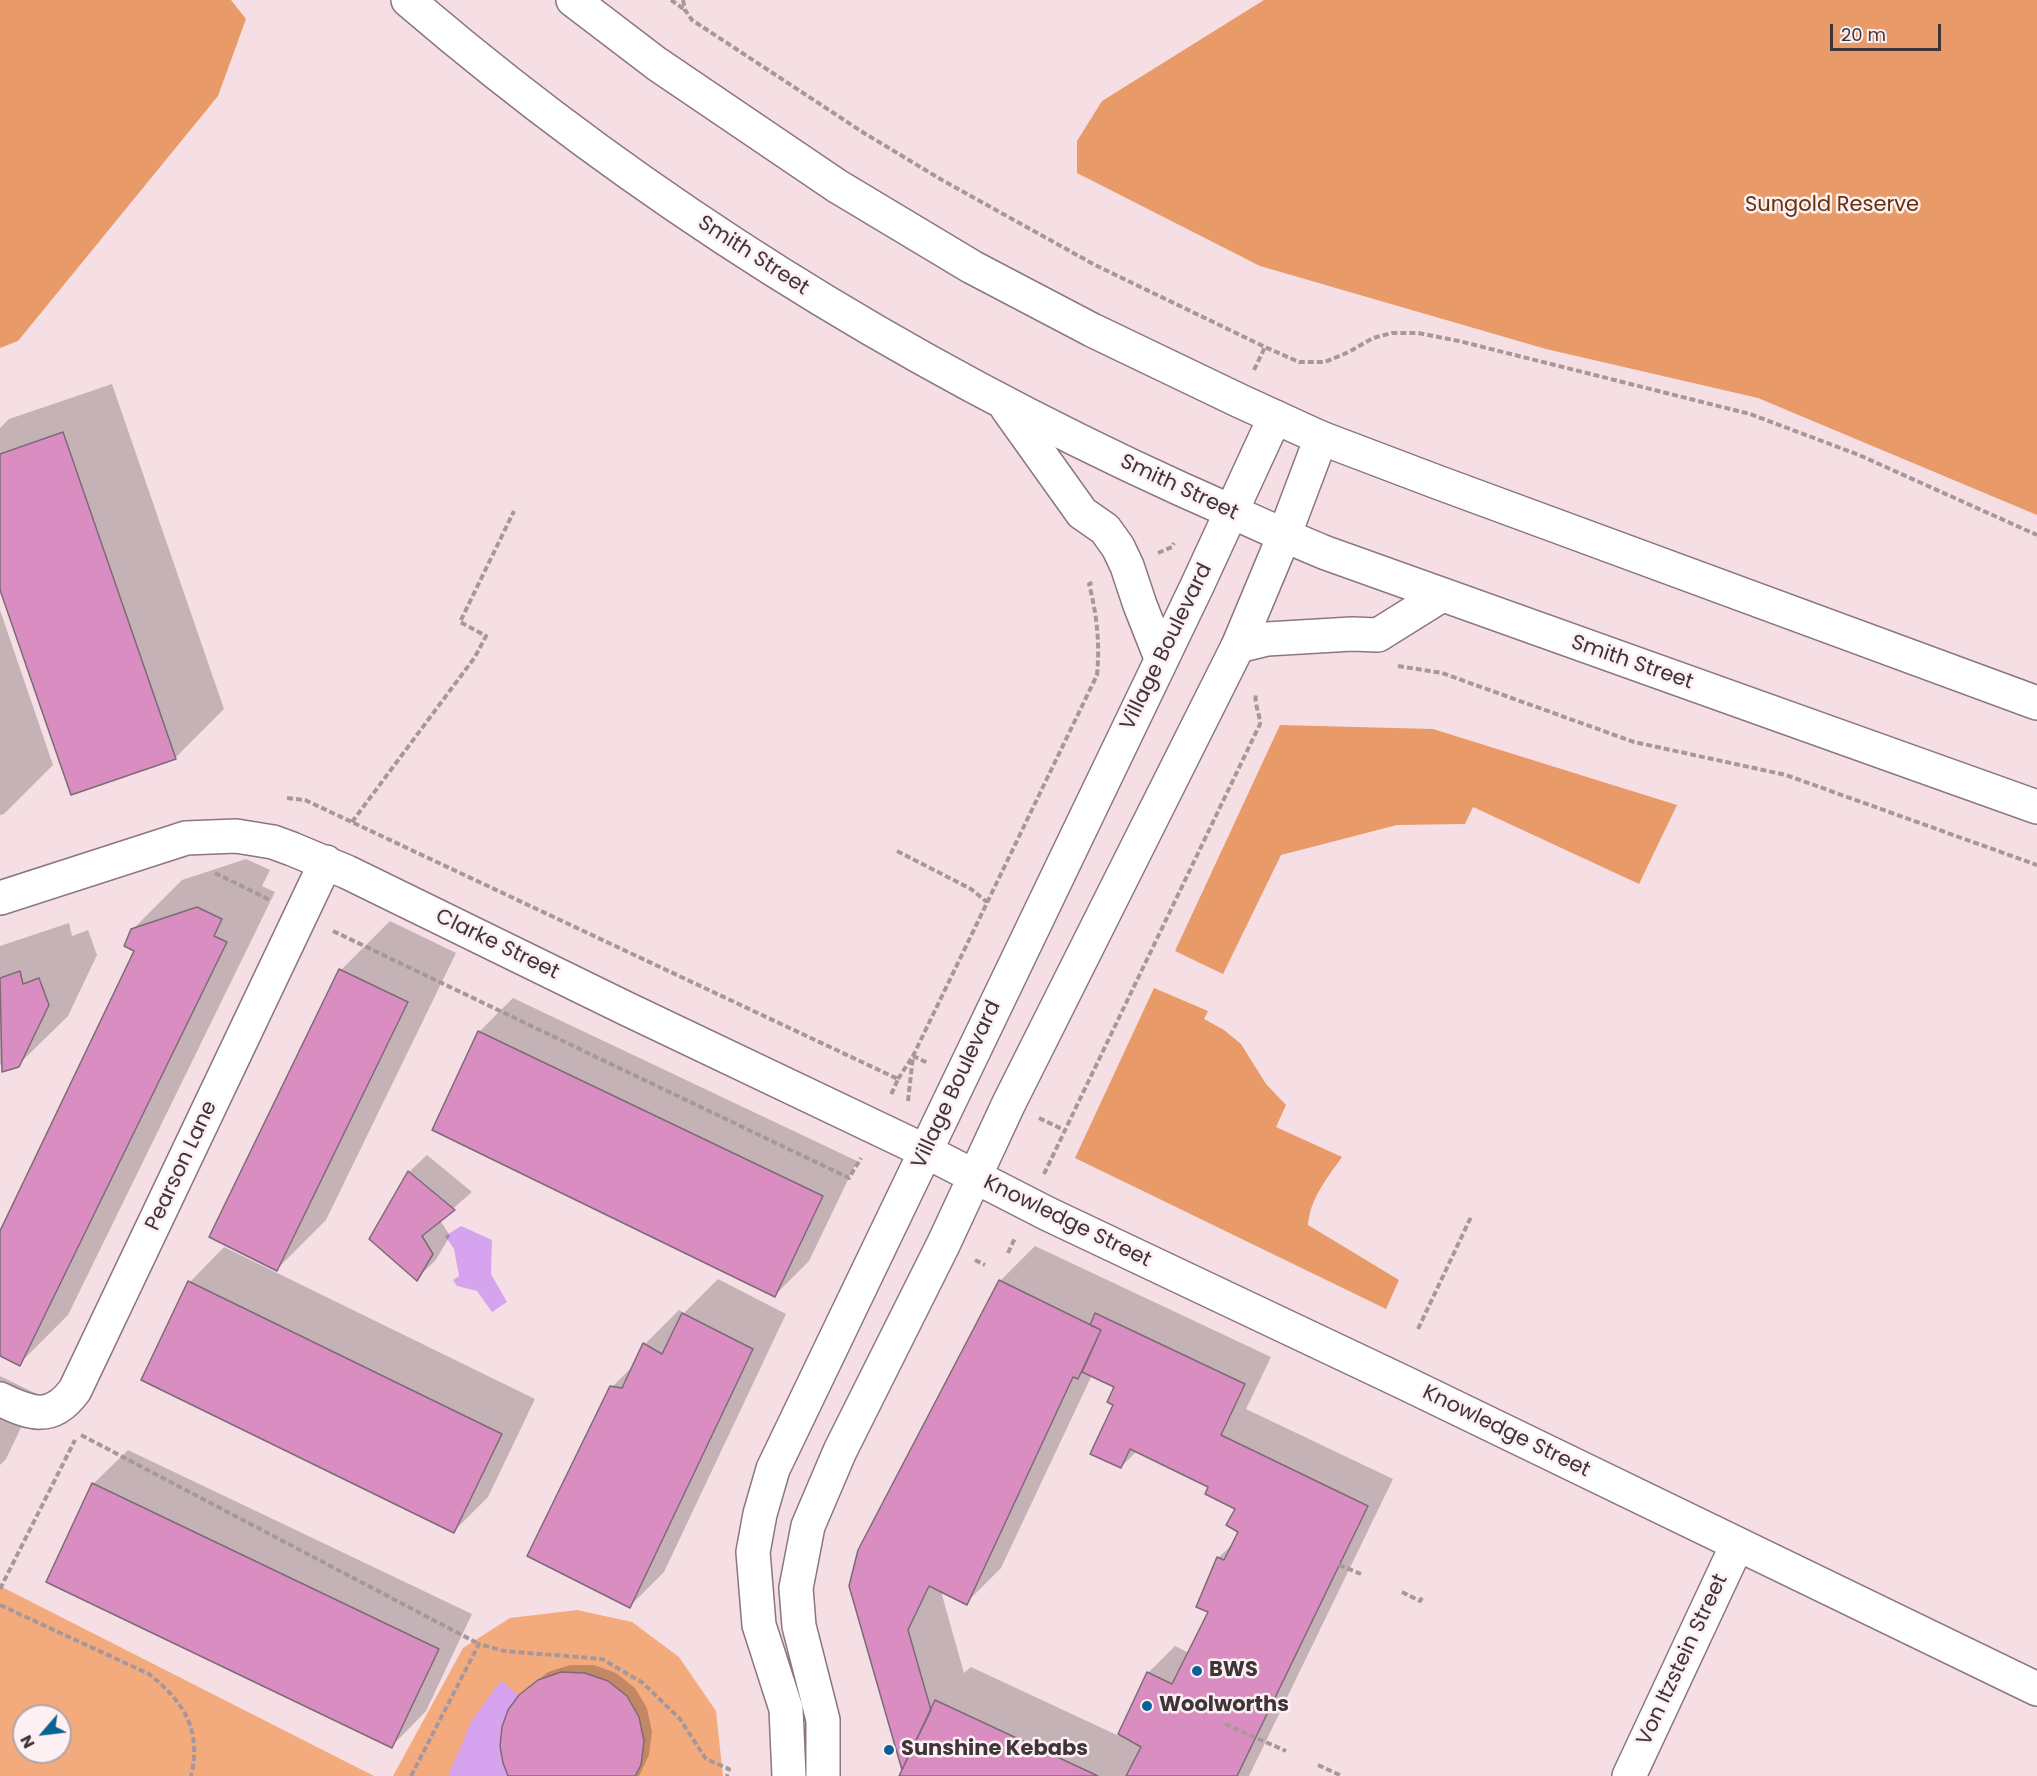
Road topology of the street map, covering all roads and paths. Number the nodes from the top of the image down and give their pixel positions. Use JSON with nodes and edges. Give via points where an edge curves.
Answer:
{"nodes":[{"id":1,"x":408,"y":0,"type":"edge"},
{"id":2,"x":573,"y":0,"type":"edge"},
{"id":3,"x":671,"y":0,"type":"edge"},
{"id":4,"x":683,"y":0,"type":"edge"},
{"id":5,"x":685,"y":10,"type":"junction"},
{"id":6,"x":1005,"y":405,"type":"junction"},
{"id":7,"x":1275,"y":417,"type":"junction"},
{"id":8,"x":1321,"y":438,"type":"junction"},
{"id":9,"x":514,"y":511,"type":"dead end"},
{"id":10,"x":1231,"y":513,"type":"junction"},
{"id":11,"x":2037,"y":535,"type":"edge"},
{"id":12,"x":1284,"y":536,"type":"junction"},
{"id":13,"x":1172,"y":547,"type":"dead end"},
{"id":14,"x":1127,"y":566,"type":"junction"},
{"id":15,"x":1442,"y":596,"type":"junction"},
{"id":16,"x":1238,"y":646,"type":"junction"},
{"id":17,"x":1161,"y":658,"type":"junction"},
{"id":18,"x":1390,"y":666,"type":"dead end"},
{"id":19,"x":1256,"y":689,"type":"dead end"},
{"id":20,"x":2037,"y":703,"type":"edge"},
{"id":21,"x":287,"y":798,"type":"dead end"},
{"id":22,"x":2037,"y":807,"type":"edge"},
{"id":23,"x":352,"y":822,"type":"junction"},
{"id":24,"x":897,"y":851,"type":"dead end"},
{"id":25,"x":326,"y":862,"type":"junction"},
{"id":26,"x":2037,"y":866,"type":"edge"},
{"id":27,"x":211,"y":872,"type":"dead end"},
{"id":28,"x":0,"y":898,"type":"edge"},
{"id":29,"x":987,"y":902,"type":"junction"},
{"id":30,"x":302,"y":915,"type":"junction"},
{"id":31,"x":913,"y":1056,"type":"junction"},
{"id":32,"x":898,"y":1079,"type":"junction"},
{"id":33,"x":890,"y":1098,"type":"dead end"},
{"id":34,"x":907,"y":1107,"type":"dead end"},
{"id":35,"x":925,"y":1151,"type":"junction"},
{"id":36,"x":858,"y":1162,"type":"dead end"},
{"id":37,"x":1047,"y":1167,"type":"dead end"},
{"id":38,"x":974,"y":1176,"type":"junction"},
{"id":39,"x":1471,"y":1216,"type":"dead end"},
{"id":40,"x":1418,"y":1329,"type":"dead end"},
{"id":41,"x":0,"y":1399,"type":"edge"},
{"id":42,"x":1737,"y":1545,"type":"junction"},
{"id":43,"x":1339,"y":1565,"type":"dead end"},
{"id":44,"x":1361,"y":1574,"type":"dead end"},
{"id":45,"x":0,"y":1589,"type":"edge"},
{"id":46,"x":1402,"y":1592,"type":"dead end"},
{"id":47,"x":1423,"y":1596,"type":"dead end"},
{"id":48,"x":0,"y":1605,"type":"edge"},
{"id":49,"x":479,"y":1644,"type":"junction"},
{"id":50,"x":2037,"y":1689,"type":"edge"},
{"id":51,"x":1225,"y":1724,"type":"dead end"},
{"id":52,"x":1286,"y":1751,"type":"dead end"},
{"id":53,"x":1318,"y":1765,"type":"dead end"},
{"id":54,"x":191,"y":1776,"type":"edge"},
{"id":55,"x":411,"y":1776,"type":"edge"},
{"id":56,"x":727,"y":1776,"type":"edge"},
{"id":57,"x":789,"y":1776,"type":"edge"},
{"id":58,"x":823,"y":1776,"type":"edge"},
{"id":59,"x":1342,"y":1776,"type":"edge"},
{"id":60,"x":1629,"y":1776,"type":"edge"}],
"edges":[{"from":1,"to":6,"type":"main road","name":"Smith Street","via":[[551,116],[762,264]]},
{"from":2,"to":7,"type":"main road","via":[[657,64],[837,186],[972,267],[1092,330]]},
{"from":3,"to":5,"type":"path"},
{"from":4,"to":5,"type":"path"},
{"from":5,"to":11,"type":"path","via":[[701,26],[942,180],[1095,265],[1299,362],[1324,362],[1392,333],[1418,333],[1459,341],[1750,414],[1859,455]]},
{"from":6,"to":10,"type":"main road","name":"Smith Street"},
{"from":6,"to":14,"type":"main road","via":[[1082,513],[1105,530],[1118,547]]},
{"from":7,"to":8,"type":"main road"},
{"from":7,"to":10,"type":"main road","name":"Village Boulevard"},
{"from":8,"to":12,"type":"main road"},
{"from":8,"to":20,"type":"main road"},
{"from":9,"to":23,"type":"path","via":[[460,622],[486,636],[475,657]]},
{"from":10,"to":12,"type":"main road","name":"Smith Street"},
{"from":10,"to":17,"type":"main road","name":"Village Boulevard"},
{"from":12,"to":15,"type":"main road","name":"Smith Street"},
{"from":12,"to":16,"type":"main road"},
{"from":13,"to":14,"type":"path"},
{"from":14,"to":17,"type":"main road"},
{"from":14,"to":29,"type":"path","via":[[1089,584],[1100,650],[1097,675]]},
{"from":15,"to":16,"type":"main road","via":[[1378,635],[1267,639]]},
{"from":15,"to":22,"type":"main road","name":"Smith Street"},
{"from":16,"to":38,"type":"main road"},
{"from":17,"to":35,"type":"main road","name":"Village Boulevard"},
{"from":18,"to":26,"type":"path","via":[[1442,673],[1634,742],[1786,776]]},
{"from":19,"to":37,"type":"path","via":[[1260,724]]},
{"from":21,"to":23,"type":"path","via":[[305,800]]},
{"from":23,"to":32,"type":"path"},
{"from":24,"to":29,"type":"path"},
{"from":25,"to":28,"type":"main road","name":"Clarke Street","via":[[273,842],[236,836],[186,838]]},
{"from":25,"to":30,"type":"main road","name":"Pearson Lane"},
{"from":25,"to":35,"type":"main road","name":"Clarke Street"},
{"from":27,"to":30,"type":"path"},
{"from":29,"to":31,"type":"path"},
{"from":30,"to":36,"type":"path","via":[[849,1178]]},
{"from":30,"to":41,"type":"main road","name":"Pearson Lane","via":[[75,1390],[53,1411],[21,1409]]},
{"from":31,"to":32,"type":"path"},
{"from":31,"to":34,"type":"path"},
{"from":32,"to":33,"type":"path"},
{"from":35,"to":38,"type":"main road","name":"Clarke Street"},
{"from":35,"to":57,"type":"main road","name":"Village Boulevard","via":[[773,1469],[760,1514],[753,1552],[759,1625],[786,1709]]},
{"from":38,"to":42,"type":"main road","name":"Knowledge Street"},
{"from":38,"to":58,"type":"main road","via":[[840,1451],[808,1526],[796,1588],[799,1626],[823,1720]]},
{"from":39,"to":40,"type":"path"},
{"from":42,"to":50,"type":"main road","name":"Knowledge Street"},
{"from":42,"to":60,"type":"main road","name":"Von Itzstein Street"},
{"from":43,"to":44,"type":"path"},
{"from":45,"to":49,"type":"path","via":[[79,1433]]},
{"from":46,"to":47,"type":"path","via":[[1420,1601]]},
{"from":48,"to":54,"type":"path","via":[[149,1674],[166,1687],[180,1704],[196,1744]]},
{"from":49,"to":55,"type":"path"},
{"from":49,"to":56,"type":"path","via":[[504,1651],[602,1659],[643,1683],[680,1719],[706,1759],[729,1769]]},
{"from":51,"to":52,"type":"path"},
{"from":53,"to":59,"type":"path"}]}
